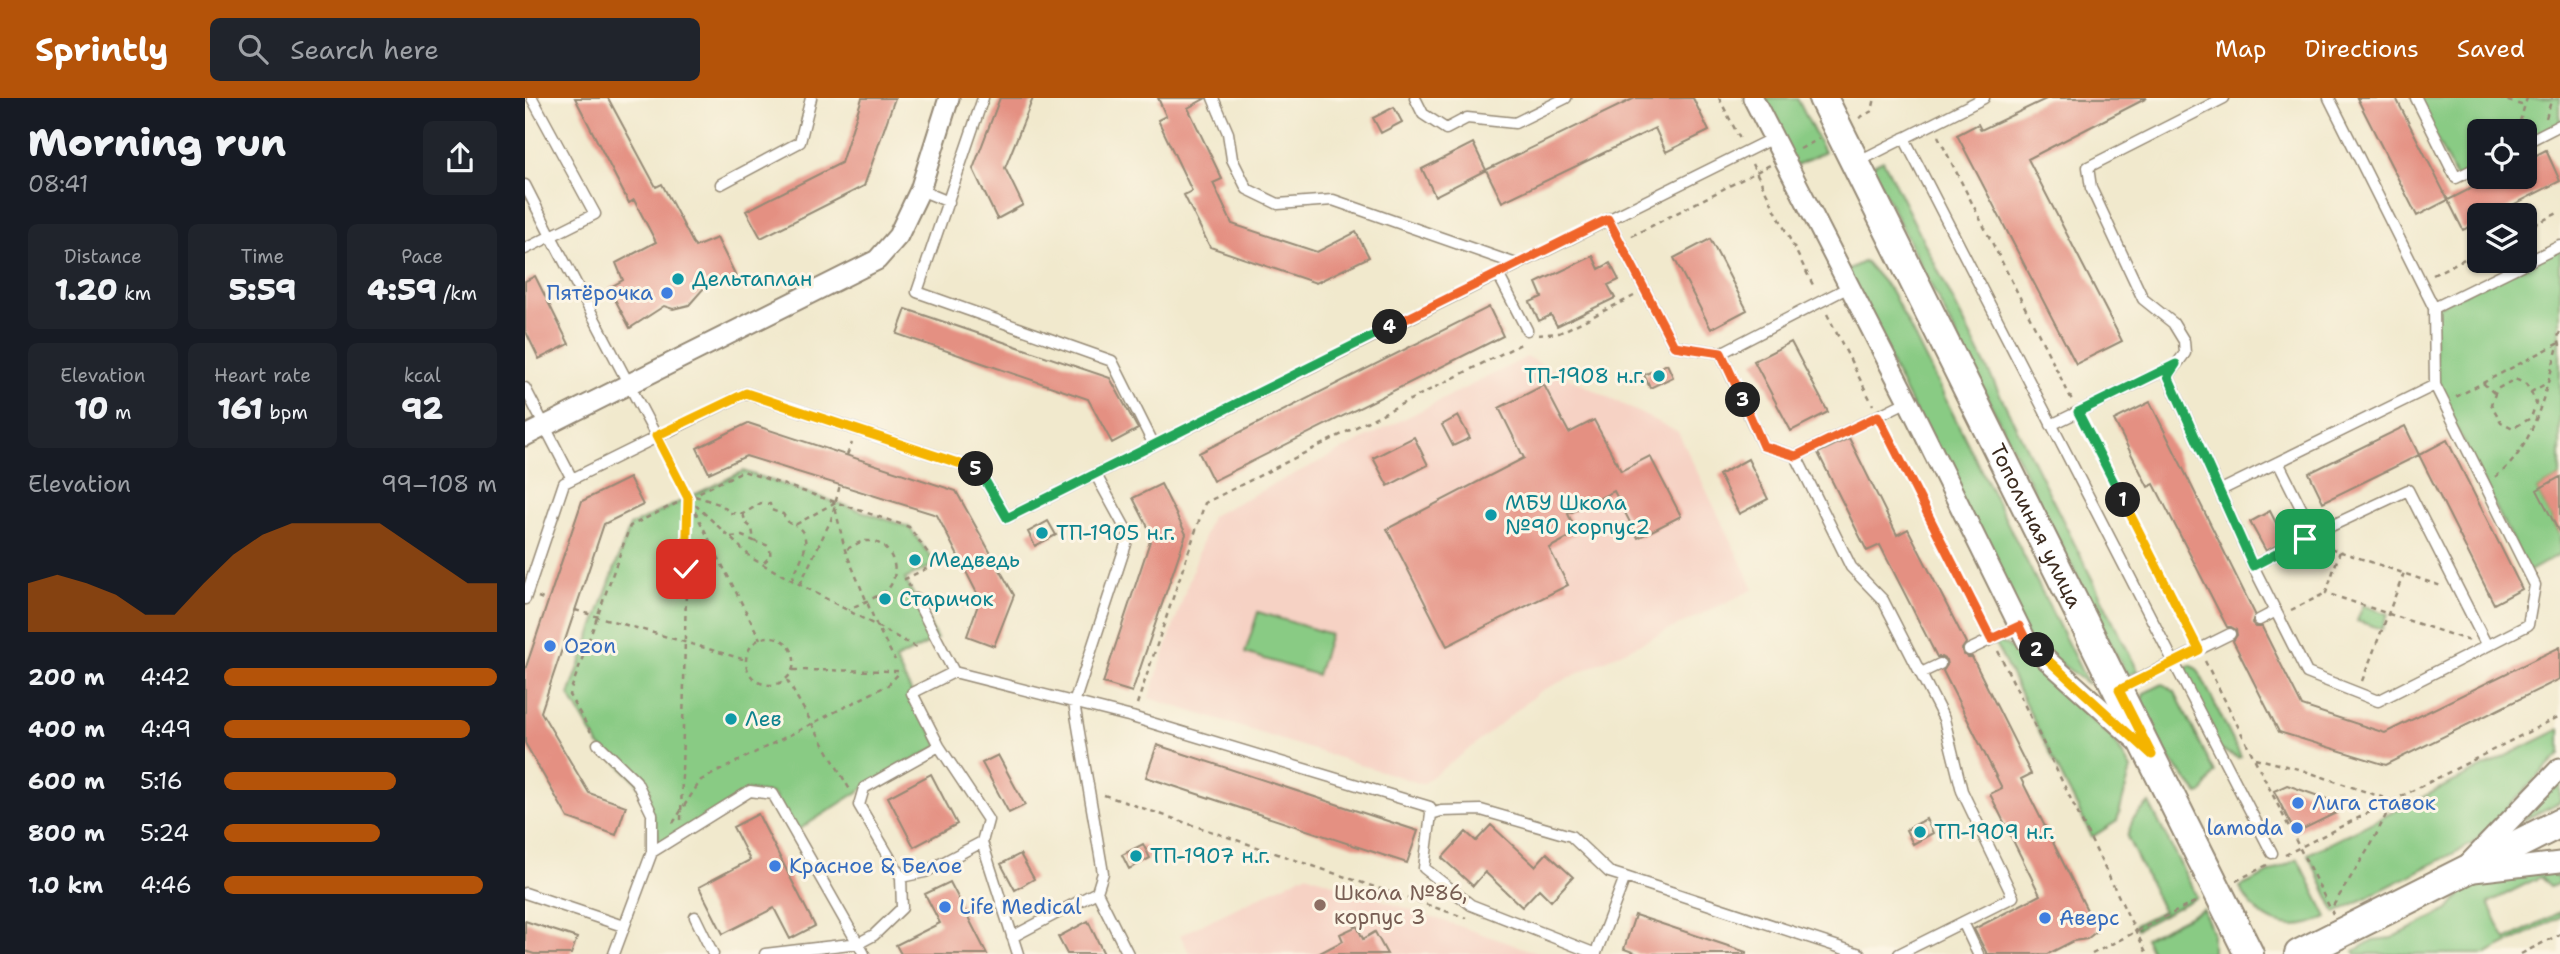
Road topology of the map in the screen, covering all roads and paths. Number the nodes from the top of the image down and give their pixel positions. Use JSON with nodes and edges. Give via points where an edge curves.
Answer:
{"nodes":[{"id":1,"x":532,"y":98,"type":"edge"},
{"id":2,"x":811,"y":98,"type":"edge"},
{"id":3,"x":949,"y":98,"type":"edge"},
{"id":4,"x":983,"y":98,"type":"edge"},
{"id":5,"x":1213,"y":98,"type":"edge"},
{"id":6,"x":1415,"y":98,"type":"edge"},
{"id":7,"x":1566,"y":98,"type":"edge"},
{"id":8,"x":1719,"y":98,"type":"edge"},
{"id":9,"x":1753,"y":98,"type":"edge"},
{"id":10,"x":1823,"y":98,"type":"edge"},
{"id":11,"x":1875,"y":98,"type":"edge"},
{"id":12,"x":1984,"y":98,"type":"edge"},
{"id":13,"x":2224,"y":98,"type":"edge"},
{"id":14,"x":2329,"y":98,"type":"edge"},
{"id":15,"x":2416,"y":98,"type":"edge"},
{"id":16,"x":2498,"y":98,"type":"edge"},
{"id":17,"x":2527,"y":98,"type":"edge"},
{"id":18,"x":2552,"y":98,"type":"edge"},
{"id":19,"x":2525,"y":106,"type":"junction"},
{"id":20,"x":2521,"y":119,"type":"edge"},
{"id":21,"x":1932,"y":124,"type":"junction"},
{"id":22,"x":2556,"y":127,"type":"edge"},
{"id":23,"x":1839,"y":129,"type":"junction"},
{"id":24,"x":2537,"y":137,"type":"edge"},
{"id":25,"x":1773,"y":138,"type":"junction"},
{"id":26,"x":1904,"y":138,"type":"junction"},
{"id":27,"x":1747,"y":152,"type":"junction"},
{"id":28,"x":1783,"y":158,"type":"junction"},
{"id":29,"x":1856,"y":163,"type":"junction"},
{"id":30,"x":2467,"y":172,"type":"edge"},
{"id":31,"x":1755,"y":173,"type":"junction"},
{"id":32,"x":721,"y":184,"type":"dead end"},
{"id":33,"x":525,"y":185,"type":"edge"},
{"id":34,"x":920,"y":190,"type":"junction"},
{"id":35,"x":949,"y":202,"type":"junction"},
{"id":36,"x":2560,"y":212,"type":"edge"},
{"id":37,"x":1608,"y":219,"type":"junction"},
{"id":38,"x":2537,"y":223,"type":"edge"},
{"id":39,"x":551,"y":236,"type":"junction"},
{"id":40,"x":1620,"y":242,"type":"junction"},
{"id":41,"x":2560,"y":246,"type":"edge"},
{"id":42,"x":525,"y":249,"type":"edge"},
{"id":43,"x":2467,"y":258,"type":"edge"},
{"id":44,"x":1517,"y":264,"type":"junction"},
{"id":45,"x":1498,"y":274,"type":"junction"},
{"id":46,"x":2421,"y":281,"type":"junction"},
{"id":47,"x":1849,"y":287,"type":"junction"},
{"id":48,"x":1645,"y":290,"type":"junction"},
{"id":49,"x":1821,"y":300,"type":"junction"},
{"id":50,"x":2434,"y":308,"type":"junction"},
{"id":51,"x":1527,"y":330,"type":"dead end"},
{"id":52,"x":2560,"y":332,"type":"edge"},
{"id":53,"x":2559,"y":344,"type":"edge"},
{"id":54,"x":1721,"y":353,"type":"junction"},
{"id":55,"x":2176,"y":364,"type":"junction"},
{"id":56,"x":2483,"y":383,"type":"junction"},
{"id":57,"x":2547,"y":383,"type":"junction"},
{"id":58,"x":629,"y":384,"type":"junction"},
{"id":59,"x":2435,"y":386,"type":"junction"},
{"id":60,"x":525,"y":388,"type":"edge"},
{"id":61,"x":2531,"y":392,"type":"junction"},
{"id":62,"x":2495,"y":394,"type":"junction"},
{"id":63,"x":1908,"y":401,"type":"junction"},
{"id":64,"x":2444,"y":403,"type":"junction"},
{"id":65,"x":2078,"y":412,"type":"junction"},
{"id":66,"x":1878,"y":416,"type":"junction"},
{"id":67,"x":2051,"y":425,"type":"junction"},
{"id":68,"x":545,"y":426,"type":"junction"},
{"id":69,"x":525,"y":436,"type":"edge"},
{"id":70,"x":656,"y":436,"type":"junction"},
{"id":71,"x":1154,"y":445,"type":"junction"},
{"id":72,"x":1796,"y":456,"type":"junction"},
{"id":73,"x":2278,"y":462,"type":"junction"},
{"id":74,"x":1096,"y":475,"type":"junction"},
{"id":75,"x":572,"y":479,"type":"junction"},
{"id":76,"x":2484,"y":484,"type":"junction"},
{"id":77,"x":840,"y":485,"type":"dead end"},
{"id":78,"x":2221,"y":490,"type":"junction"},
{"id":79,"x":688,"y":498,"type":"junction"},
{"id":80,"x":834,"y":503,"type":"junction"},
{"id":81,"x":743,"y":514,"type":"junction"},
{"id":82,"x":795,"y":525,"type":"junction"},
{"id":83,"x":731,"y":537,"type":"junction"},
{"id":84,"x":2310,"y":537,"type":"junction"},
{"id":85,"x":754,"y":541,"type":"junction"},
{"id":86,"x":845,"y":550,"type":"junction"},
{"id":87,"x":2340,"y":551,"type":"junction"},
{"id":88,"x":762,"y":564,"type":"junction"},
{"id":89,"x":2253,"y":566,"type":"junction"},
{"id":90,"x":2404,"y":573,"type":"junction"},
{"id":91,"x":792,"y":580,"type":"junction"},
{"id":92,"x":800,"y":584,"type":"junction"},
{"id":93,"x":2326,"y":593,"type":"junction"},
{"id":94,"x":2460,"y":593,"type":"junction"},
{"id":95,"x":525,"y":599,"type":"edge"},
{"id":96,"x":916,"y":599,"type":"joint"},
{"id":97,"x":866,"y":600,"type":"junction"},
{"id":98,"x":575,"y":610,"type":"dead end"},
{"id":99,"x":848,"y":610,"type":"junction"},
{"id":100,"x":2277,"y":614,"type":"junction"},
{"id":101,"x":2388,"y":614,"type":"junction"},
{"id":102,"x":598,"y":616,"type":"junction"},
{"id":103,"x":2259,"y":620,"type":"dead end"},
{"id":104,"x":877,"y":626,"type":"junction"},
{"id":105,"x":2019,"y":626,"type":"junction"},
{"id":106,"x":2230,"y":634,"type":"dead end"},
{"id":107,"x":760,"y":639,"type":"junction"},
{"id":108,"x":1991,"y":639,"type":"junction"},
{"id":109,"x":684,"y":640,"type":"junction"},
{"id":110,"x":2487,"y":646,"type":"junction"},
{"id":111,"x":919,"y":649,"type":"dead end"},
{"id":112,"x":1969,"y":650,"type":"dead end"},
{"id":113,"x":2199,"y":650,"type":"junction"},
{"id":114,"x":746,"y":660,"type":"junction"},
{"id":115,"x":895,"y":660,"type":"dead end"},
{"id":116,"x":2173,"y":662,"type":"junction"},
{"id":117,"x":1940,"y":664,"type":"dead end"},
{"id":118,"x":793,"y":670,"type":"junction"},
{"id":119,"x":954,"y":672,"type":"junction"},
{"id":120,"x":1921,"y":673,"type":"junction"},
{"id":121,"x":786,"y":680,"type":"junction"},
{"id":122,"x":2119,"y":690,"type":"junction"},
{"id":123,"x":2358,"y":693,"type":"junction"},
{"id":124,"x":1074,"y":703,"type":"junction"},
{"id":125,"x":2560,"y":716,"type":"edge"},
{"id":126,"x":1132,"y":717,"type":"junction"},
{"id":127,"x":811,"y":723,"type":"junction"},
{"id":128,"x":598,"y":744,"type":"joint"},
{"id":129,"x":939,"y":746,"type":"junction"},
{"id":130,"x":2152,"y":755,"type":"junction"},
{"id":131,"x":2254,"y":757,"type":"junction"},
{"id":132,"x":2560,"y":768,"type":"edge"},
{"id":133,"x":1089,"y":790,"type":"junction"},
{"id":134,"x":2393,"y":801,"type":"junction"},
{"id":135,"x":859,"y":804,"type":"junction"},
{"id":136,"x":681,"y":808,"type":"junction"},
{"id":137,"x":1431,"y":814,"type":"junction"},
{"id":138,"x":2560,"y":823,"type":"edge"},
{"id":139,"x":681,"y":835,"type":"junction"},
{"id":140,"x":982,"y":842,"type":"junction"},
{"id":141,"x":2300,"y":848,"type":"junction"},
{"id":142,"x":656,"y":850,"type":"junction"},
{"id":143,"x":2275,"y":856,"type":"joint"},
{"id":144,"x":2560,"y":862,"type":"edge"},
{"id":145,"x":2267,"y":865,"type":"dead end"},
{"id":146,"x":2459,"y":874,"type":"junction"},
{"id":147,"x":901,"y":877,"type":"junction"},
{"id":148,"x":1625,"y":877,"type":"junction"},
{"id":149,"x":2218,"y":890,"type":"junction"},
{"id":150,"x":1097,"y":892,"type":"junction"},
{"id":151,"x":525,"y":893,"type":"edge"},
{"id":152,"x":695,"y":917,"type":"dead end"},
{"id":153,"x":1467,"y":919,"type":"dead end"},
{"id":154,"x":2337,"y":920,"type":"junction"},
{"id":155,"x":1963,"y":922,"type":"junction"},
{"id":156,"x":623,"y":926,"type":"junction"},
{"id":157,"x":2136,"y":933,"type":"junction"},
{"id":158,"x":2560,"y":934,"type":"edge"},
{"id":159,"x":1011,"y":937,"type":"junction"},
{"id":160,"x":859,"y":943,"type":"junction"},
{"id":161,"x":1596,"y":953,"type":"edge"},
{"id":162,"x":614,"y":954,"type":"edge"},
{"id":163,"x":713,"y":954,"type":"edge"},
{"id":164,"x":765,"y":954,"type":"edge"},
{"id":165,"x":864,"y":954,"type":"edge"},
{"id":166,"x":1019,"y":954,"type":"edge"},
{"id":167,"x":1128,"y":954,"type":"edge"},
{"id":168,"x":1860,"y":954,"type":"edge"},
{"id":169,"x":1899,"y":954,"type":"edge"},
{"id":170,"x":1978,"y":954,"type":"edge"},
{"id":171,"x":2092,"y":954,"type":"edge"},
{"id":172,"x":2147,"y":954,"type":"edge"},
{"id":173,"x":2249,"y":954,"type":"edge"},
{"id":174,"x":2299,"y":954,"type":"edge"},
{"id":175,"x":2522,"y":954,"type":"edge"}],
"edges":[{"from":1,"to":39,"type":"lane","via":[[595,214]]},
{"from":2,"to":32,"type":"lane","via":[[800,142]]},
{"from":3,"to":34,"type":"street"},
{"from":4,"to":35,"type":"lane"},
{"from":5,"to":44,"type":"lane","via":[[1228,133],[1232,159],[1247,188],[1278,204],[1333,200]]},
{"from":6,"to":7,"type":"lane","via":[[1423,114],[1445,129],[1467,118],[1515,123]]},
{"from":8,"to":27,"type":"path"},
{"from":9,"to":25,"type":"street"},
{"from":10,"to":23,"type":"main road","name":"Тополиная улица"},
{"from":11,"to":23,"type":"path","via":[[1872,111]]},
{"from":12,"to":21,"type":"lane"},
{"from":13,"to":55,"type":"lane","via":[[2088,167],[2091,188],[2143,299],[2173,323],[2184,341],[2185,354]]},
{"from":14,"to":46,"type":"lane"},
{"from":15,"to":30,"type":"lane","via":[[2456,178]]},
{"from":16,"to":19,"type":"path"},
{"from":17,"to":19,"type":"path"},
{"from":18,"to":22,"type":"path","via":[[2546,118]]},
{"from":19,"to":20,"type":"path"},
{"from":21,"to":26,"type":"lane"},
{"from":21,"to":65,"type":"path"},
{"from":22,"to":24,"type":"lane"},
{"from":23,"to":28,"type":"path"},
{"from":23,"to":29,"type":"main road","name":"Тополиная улица"},
{"from":25,"to":27,"type":"lane"},
{"from":25,"to":28,"type":"street"},
{"from":26,"to":29,"type":"lane"},
{"from":26,"to":67,"type":"lane"},
{"from":27,"to":31,"type":"path"},
{"from":27,"to":37,"type":"lane"},
{"from":28,"to":31,"type":"path"},
{"from":28,"to":47,"type":"street"},
{"from":29,"to":122,"type":"main road","name":"Тополиная улица"},
{"from":31,"to":40,"type":"path"},
{"from":31,"to":49,"type":"path"},
{"from":33,"to":39,"type":"lane"},
{"from":34,"to":35,"type":"lane"},
{"from":34,"to":58,"type":"street","via":[[898,236],[877,260]]},
{"from":35,"to":71,"type":"lane","via":[[918,292],[1112,361]]},
{"from":36,"to":38,"type":"path"},
{"from":37,"to":40,"type":"lane"},
{"from":37,"to":44,"type":"lane"},
{"from":39,"to":42,"type":"lane"},
{"from":39,"to":58,"type":"lane"},
{"from":40,"to":48,"type":"lane"},
{"from":41,"to":50,"type":"lane"},
{"from":43,"to":46,"type":"path"},
{"from":44,"to":45,"type":"lane"},
{"from":45,"to":51,"type":"lane"},
{"from":45,"to":71,"type":"lane"},
{"from":46,"to":50,"type":"lane"},
{"from":47,"to":49,"type":"lane"},
{"from":47,"to":63,"type":"street"},
{"from":48,"to":54,"type":"lane","via":[[1674,346]]},
{"from":48,"to":126,"type":"path","via":[[1559,333],[1541,334],[1205,503]]},
{"from":49,"to":54,"type":"lane"},
{"from":49,"to":66,"type":"path"},
{"from":50,"to":59,"type":"lane"},
{"from":52,"to":53,"type":"path"},
{"from":53,"to":56,"type":"path"},
{"from":53,"to":57,"type":"path"},
{"from":54,"to":72,"type":"lane","via":[[1763,446]]},
{"from":55,"to":65,"type":"lane"},
{"from":55,"to":78,"type":"lane","via":[[2168,376]]},
{"from":56,"to":62,"type":"path"},
{"from":56,"to":64,"type":"path"},
{"from":57,"to":61,"type":"path"},
{"from":57,"to":76,"type":"path","via":[[2526,442],[2500,474]]},
{"from":58,"to":68,"type":"street"},
{"from":58,"to":70,"type":"lane"},
{"from":59,"to":64,"type":"lane"},
{"from":59,"to":73,"type":"lane"},
{"from":60,"to":68,"type":"lane"},
{"from":61,"to":62,"type":"path","via":[[2515,379]]},
{"from":61,"to":62,"type":"path","via":[[2536,403],[2531,418],[2513,428],[2501,422],[2491,404]]},
{"from":63,"to":66,"type":"lane"},
{"from":63,"to":105,"type":"street"},
{"from":64,"to":76,"type":"lane"},
{"from":65,"to":67,"type":"lane"},
{"from":65,"to":113,"type":"path"},
{"from":66,"to":72,"type":"lane"},
{"from":66,"to":108,"type":"path"},
{"from":67,"to":116,"type":"lane"},
{"from":68,"to":69,"type":"street"},
{"from":68,"to":75,"type":"lane"},
{"from":70,"to":74,"type":"lane","via":[[746,393],[979,470],[1007,518]]},
{"from":70,"to":75,"type":"lane"},
{"from":70,"to":79,"type":"path"},
{"from":71,"to":74,"type":"lane"},
{"from":72,"to":120,"type":"lane","via":[[1851,566],[1883,600]]},
{"from":73,"to":78,"type":"lane"},
{"from":73,"to":84,"type":"lane"},
{"from":74,"to":124,"type":"lane","via":[[1129,535]]},
{"from":75,"to":95,"type":"lane","via":[[564,483]]},
{"from":76,"to":110,"type":"lane","via":[[2535,585],[2528,625]]},
{"from":77,"to":80,"type":"path"},
{"from":78,"to":89,"type":"lane"},
{"from":79,"to":80,"type":"path","via":[[743,471]]},
{"from":79,"to":81,"type":"path","via":[[696,496],[722,505],[730,513]]},
{"from":79,"to":83,"type":"path"},
{"from":79,"to":102,"type":"path","via":[[630,526]]},
{"from":79,"to":107,"type":"path"},
{"from":79,"to":109,"type":"path"},
{"from":80,"to":82,"type":"path"},
{"from":80,"to":86,"type":"path"},
{"from":80,"to":92,"type":"path","via":[[831,520]]},
{"from":80,"to":96,"type":"path","via":[[909,527],[936,564],[905,579]]},
{"from":81,"to":82,"type":"path","via":[[761,503],[769,504]]},
{"from":81,"to":85,"type":"path"},
{"from":82,"to":91,"type":"path","via":[[806,541]]},
{"from":83,"to":85,"type":"path"},
{"from":83,"to":88,"type":"path"},
{"from":84,"to":87,"type":"path"},
{"from":84,"to":89,"type":"lane"},
{"from":84,"to":94,"type":"lane","via":[[2408,490]]},
{"from":85,"to":88,"type":"path","via":[[769,546],[770,557]]},
{"from":86,"to":97,"type":"path"},
{"from":86,"to":97,"type":"path","via":[[864,541],[876,542],[894,563],[894,578],[886,592]]},
{"from":87,"to":90,"type":"path"},
{"from":87,"to":93,"type":"path"},
{"from":88,"to":91,"type":"path"},
{"from":89,"to":100,"type":"lane"},
{"from":90,"to":94,"type":"path"},
{"from":90,"to":101,"type":"path"},
{"from":91,"to":92,"type":"path"},
{"from":92,"to":99,"type":"path"},
{"from":93,"to":100,"type":"path"},
{"from":93,"to":101,"type":"path"},
{"from":94,"to":110,"type":"lane"},
{"from":96,"to":119,"type":"lane"},
{"from":97,"to":99,"type":"path"},
{"from":97,"to":104,"type":"path"},
{"from":98,"to":102,"type":"path"},
{"from":99,"to":104,"type":"path"},
{"from":100,"to":103,"type":"lane"},
{"from":100,"to":123,"type":"lane","via":[[2307,673]]},
{"from":101,"to":110,"type":"path"},
{"from":101,"to":123,"type":"path"},
{"from":102,"to":109,"type":"path"},
{"from":102,"to":128,"type":"path","via":[[569,695]]},
{"from":104,"to":111,"type":"path"},
{"from":104,"to":115,"type":"path"},
{"from":105,"to":108,"type":"lane"},
{"from":105,"to":130,"type":"street","via":[[2027,642]]},
{"from":106,"to":113,"type":"lane"},
{"from":107,"to":114,"type":"path","via":[[749,649]]},
{"from":107,"to":118,"type":"path","via":[[775,637],[788,645]]},
{"from":108,"to":112,"type":"lane"},
{"from":108,"to":157,"type":"path"},
{"from":109,"to":114,"type":"path"},
{"from":109,"to":136,"type":"path"},
{"from":110,"to":123,"type":"lane","via":[[2378,701]]},
{"from":113,"to":116,"type":"lane"},
{"from":113,"to":131,"type":"path"},
{"from":114,"to":121,"type":"path","via":[[747,671],[757,682],[772,685]]},
{"from":116,"to":122,"type":"lane"},
{"from":116,"to":143,"type":"lane"},
{"from":117,"to":120,"type":"lane"},
{"from":118,"to":121,"type":"path"},
{"from":118,"to":127,"type":"path","via":[[901,671],[888,685]]},
{"from":119,"to":124,"type":"lane"},
{"from":119,"to":129,"type":"lane","via":[[912,693]]},
{"from":120,"to":155,"type":"lane","via":[[1944,719],[1962,791],[2014,897]]},
{"from":121,"to":127,"type":"path"},
{"from":122,"to":130,"type":"main road","name":"Тополиная улица"},
{"from":124,"to":126,"type":"lane"},
{"from":124,"to":133,"type":"lane"},
{"from":125,"to":134,"type":"path"},
{"from":126,"to":137,"type":"lane","via":[[1430,807]]},
{"from":127,"to":135,"type":"path"},
{"from":127,"to":136,"type":"path","via":[[701,780]]},
{"from":128,"to":142,"type":"lane","via":[[636,781],[652,814]]},
{"from":129,"to":135,"type":"lane","via":[[864,788]]},
{"from":129,"to":140,"type":"lane","via":[[988,820]]},
{"from":130,"to":149,"type":"main road","name":"Тополиная улица"},
{"from":131,"to":134,"type":"path"},
{"from":131,"to":141,"type":"path"},
{"from":132,"to":146,"type":"street"},
{"from":133,"to":150,"type":"lane","via":[[1103,873]]},
{"from":133,"to":153,"type":"path"},
{"from":134,"to":141,"type":"path"},
{"from":134,"to":154,"type":"path"},
{"from":135,"to":147,"type":"lane"},
{"from":136,"to":139,"type":"path"},
{"from":136,"to":142,"type":"path"},
{"from":137,"to":148,"type":"lane","via":[[1481,810],[1571,836],[1609,872]]},
{"from":137,"to":161,"type":"lane","via":[[1424,868],[1471,905]]},
{"from":138,"to":146,"type":"main road"},
{"from":139,"to":142,"type":"lane"},
{"from":139,"to":160,"type":"lane","via":[[750,791],[773,794]]},
{"from":140,"to":147,"type":"lane","via":[[925,872]]},
{"from":140,"to":159,"type":"lane"},
{"from":141,"to":143,"type":"path"},
{"from":141,"to":154,"type":"path"},
{"from":142,"to":156,"type":"lane"},
{"from":144,"to":146,"type":"street"},
{"from":145,"to":149,"type":"path"},
{"from":146,"to":154,"type":"main road"},
{"from":147,"to":160,"type":"lane","via":[[901,908]]},
{"from":148,"to":161,"type":"lane"},
{"from":148,"to":168,"type":"lane"},
{"from":149,"to":157,"type":"path"},
{"from":149,"to":173,"type":"main road","name":"Тополиная улица"},
{"from":150,"to":159,"type":"lane"},
{"from":150,"to":167,"type":"lane"},
{"from":151,"to":156,"type":"lane"},
{"from":152,"to":163,"type":"lane"},
{"from":154,"to":174,"type":"main road"},
{"from":155,"to":169,"type":"lane"},
{"from":155,"to":170,"type":"lane"},
{"from":156,"to":162,"type":"lane"},
{"from":157,"to":171,"type":"path"},
{"from":157,"to":172,"type":"path"},
{"from":158,"to":175,"type":"path"},
{"from":159,"to":166,"type":"lane"},
{"from":160,"to":164,"type":"lane"},
{"from":160,"to":165,"type":"lane"}]}
